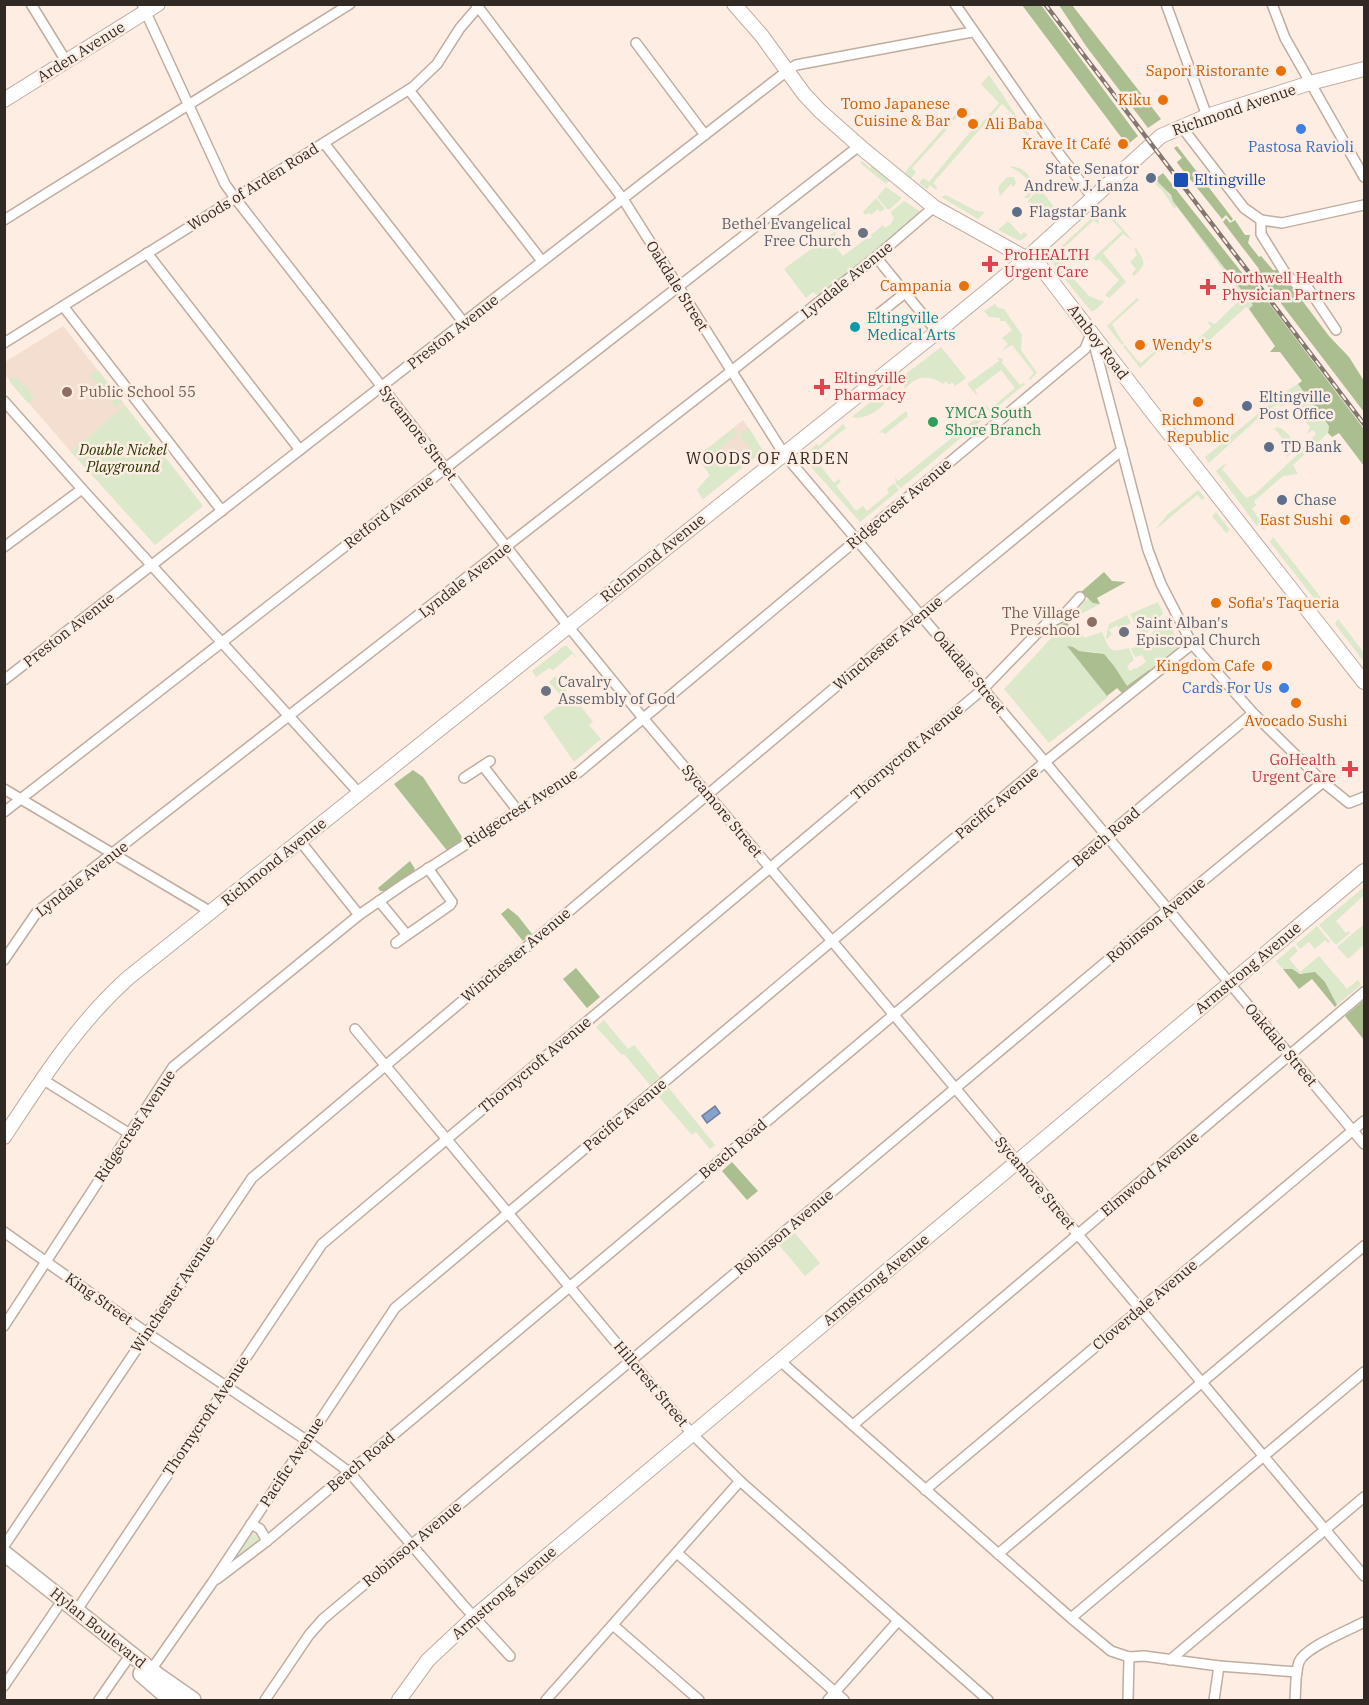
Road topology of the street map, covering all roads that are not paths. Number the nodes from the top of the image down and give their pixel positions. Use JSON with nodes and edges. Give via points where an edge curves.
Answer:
{"nodes":[{"id":1,"x":32,"y":4,"type":"edge"},
{"id":2,"x":350,"y":4,"type":"edge"},
{"id":3,"x":734,"y":4,"type":"edge"},
{"id":4,"x":955,"y":4,"type":"edge"},
{"id":5,"x":1166,"y":4,"type":"edge"},
{"id":6,"x":1272,"y":4,"type":"edge"},
{"id":7,"x":477,"y":6,"type":"edge"},
{"id":8,"x":149,"y":7,"type":"edge"},
{"id":9,"x":972,"y":32,"type":"junction"},
{"id":10,"x":636,"y":43,"type":"dead end"},
{"id":11,"x":66,"y":61,"type":"junction"},
{"id":12,"x":1365,"y":69,"type":"edge"},
{"id":13,"x":787,"y":71,"type":"junction"},
{"id":14,"x":1310,"y":83,"type":"junction"},
{"id":15,"x":409,"y":90,"type":"junction"},
{"id":16,"x":4,"y":100,"type":"edge"},
{"id":17,"x":189,"y":105,"type":"junction"},
{"id":18,"x":1207,"y":116,"type":"junction"},
{"id":19,"x":1181,"y":126,"type":"junction"},
{"id":20,"x":705,"y":135,"type":"junction"},
{"id":21,"x":324,"y":144,"type":"junction"},
{"id":22,"x":859,"y":146,"type":"junction"},
{"id":23,"x":1365,"y":177,"type":"edge"},
{"id":24,"x":1092,"y":197,"type":"junction"},
{"id":25,"x":235,"y":198,"type":"junction"},
{"id":26,"x":622,"y":199,"type":"junction"},
{"id":27,"x":1365,"y":205,"type":"edge"},
{"id":28,"x":934,"y":207,"type":"junction"},
{"id":29,"x":4,"y":220,"type":"edge"},
{"id":30,"x":1261,"y":220,"type":"junction"},
{"id":31,"x":147,"y":253,"type":"junction"},
{"id":32,"x":876,"y":257,"type":"junction"},
{"id":33,"x":1026,"y":259,"type":"junction"},
{"id":34,"x":542,"y":261,"type":"junction"},
{"id":35,"x":678,"y":288,"type":"junction"},
{"id":36,"x":906,"y":293,"type":"junction"},
{"id":37,"x":63,"y":306,"type":"junction"},
{"id":38,"x":876,"y":316,"type":"dead end"},
{"id":39,"x":464,"y":323,"type":"junction"},
{"id":40,"x":1336,"y":330,"type":"dead end"},
{"id":41,"x":937,"y":332,"type":"junction"},
{"id":42,"x":1091,"y":334,"type":"junction"},
{"id":43,"x":4,"y":343,"type":"edge"},
{"id":44,"x":730,"y":372,"type":"junction"},
{"id":45,"x":382,"y":387,"type":"junction"},
{"id":46,"x":4,"y":400,"type":"edge"},
{"id":47,"x":300,"y":450,"type":"junction"},
{"id":48,"x":1122,"y":450,"type":"junction"},
{"id":49,"x":784,"y":454,"type":"junction"},
{"id":50,"x":445,"y":468,"type":"junction"},
{"id":51,"x":82,"y":489,"type":"junction"},
{"id":52,"x":222,"y":511,"type":"junction"},
{"id":53,"x":857,"y":540,"type":"junction"},
{"id":54,"x":4,"y":547,"type":"edge"},
{"id":55,"x":507,"y":547,"type":"junction"},
{"id":56,"x":152,"y":565,"type":"junction"},
{"id":57,"x":1080,"y":597,"type":"dead end"},
{"id":58,"x":921,"y":615,"type":"junction"},
{"id":59,"x":568,"y":626,"type":"junction"},
{"id":60,"x":221,"y":643,"type":"junction"},
{"id":61,"x":1192,"y":644,"type":"junction"},
{"id":62,"x":4,"y":680,"type":"edge"},
{"id":63,"x":1365,"y":682,"type":"edge"},
{"id":64,"x":983,"y":689,"type":"junction"},
{"id":65,"x":1253,"y":713,"type":"junction"},
{"id":66,"x":289,"y":716,"type":"junction"},
{"id":67,"x":643,"y":718,"type":"junction"},
{"id":68,"x":1046,"y":762,"type":"junction"},
{"id":69,"x":464,"y":778,"type":"dead end"},
{"id":70,"x":1323,"y":782,"type":"junction"},
{"id":71,"x":4,"y":789,"type":"edge"},
{"id":72,"x":359,"y":793,"type":"junction"},
{"id":73,"x":708,"y":794,"type":"junction"},
{"id":74,"x":1365,"y":797,"type":"edge"},
{"id":75,"x":21,"y":799,"type":"junction"},
{"id":76,"x":518,"y":811,"type":"junction"},
{"id":77,"x":4,"y":812,"type":"edge"},
{"id":78,"x":1106,"y":837,"type":"junction"},
{"id":79,"x":300,"y":842,"type":"junction"},
{"id":80,"x":113,"y":854,"type":"junction"},
{"id":81,"x":428,"y":868,"type":"junction"},
{"id":82,"x":770,"y":868,"type":"junction"},
{"id":83,"x":1365,"y":871,"type":"edge"},
{"id":84,"x":380,"y":901,"type":"junction"},
{"id":85,"x":1168,"y":909,"type":"junction"},
{"id":86,"x":210,"y":912,"type":"junction"},
{"id":87,"x":359,"y":915,"type":"junction"},
{"id":88,"x":407,"y":935,"type":"junction"},
{"id":89,"x":832,"y":940,"type":"junction"},
{"id":90,"x":396,"y":943,"type":"dead end"},
{"id":91,"x":4,"y":960,"type":"edge"},
{"id":92,"x":1230,"y":983,"type":"junction"},
{"id":93,"x":1365,"y":992,"type":"edge"},
{"id":94,"x":894,"y":1014,"type":"junction"},
{"id":95,"x":355,"y":1029,"type":"dead end"},
{"id":96,"x":1290,"y":1056,"type":"junction"},
{"id":97,"x":384,"y":1066,"type":"junction"},
{"id":98,"x":42,"y":1079,"type":"junction"},
{"id":99,"x":956,"y":1088,"type":"junction"},
{"id":100,"x":1365,"y":1121,"type":"edge"},
{"id":101,"x":1353,"y":1131,"type":"junction"},
{"id":102,"x":130,"y":1134,"type":"junction"},
{"id":103,"x":4,"y":1137,"type":"edge"},
{"id":104,"x":446,"y":1140,"type":"junction"},
{"id":105,"x":1365,"y":1144,"type":"edge"},
{"id":106,"x":1017,"y":1162,"type":"junction"},
{"id":107,"x":508,"y":1214,"type":"junction"},
{"id":108,"x":4,"y":1232,"type":"edge"},
{"id":109,"x":1079,"y":1235,"type":"junction"},
{"id":110,"x":1365,"y":1246,"type":"edge"},
{"id":111,"x":46,"y":1262,"type":"junction"},
{"id":112,"x":569,"y":1287,"type":"junction"},
{"id":113,"x":1141,"y":1309,"type":"junction"},
{"id":114,"x":4,"y":1326,"type":"edge"},
{"id":115,"x":147,"y":1333,"type":"junction"},
{"id":116,"x":631,"y":1360,"type":"junction"},
{"id":117,"x":779,"y":1360,"type":"junction"},
{"id":118,"x":1365,"y":1372,"type":"edge"},
{"id":119,"x":1203,"y":1382,"type":"junction"},
{"id":120,"x":226,"y":1387,"type":"junction"},
{"id":121,"x":852,"y":1425,"type":"junction"},
{"id":122,"x":692,"y":1434,"type":"junction"},
{"id":123,"x":306,"y":1440,"type":"junction"},
{"id":124,"x":1264,"y":1455,"type":"junction"},
{"id":125,"x":348,"y":1472,"type":"junction"},
{"id":126,"x":740,"y":1481,"type":"junction"},
{"id":127,"x":925,"y":1490,"type":"junction"},
{"id":128,"x":1365,"y":1497,"type":"edge"},
{"id":129,"x":251,"y":1524,"type":"junction"},
{"id":130,"x":1326,"y":1529,"type":"junction"},
{"id":131,"x":267,"y":1541,"type":"junction"},
{"id":132,"x":411,"y":1545,"type":"junction"},
{"id":133,"x":4,"y":1546,"type":"edge"},
{"id":134,"x":677,"y":1553,"type":"junction"},
{"id":135,"x":4,"y":1554,"type":"edge"},
{"id":136,"x":998,"y":1554,"type":"junction"},
{"id":137,"x":4,"y":1566,"type":"edge"},
{"id":138,"x":1365,"y":1576,"type":"edge"},
{"id":139,"x":212,"y":1583,"type":"junction"},
{"id":140,"x":57,"y":1608,"type":"junction"},
{"id":141,"x":77,"y":1610,"type":"junction"},
{"id":142,"x":474,"y":1617,"type":"junction"},
{"id":143,"x":1071,"y":1618,"type":"junction"},
{"id":144,"x":898,"y":1621,"type":"junction"},
{"id":145,"x":1365,"y":1622,"type":"edge"},
{"id":146,"x":613,"y":1624,"type":"junction"},
{"id":147,"x":510,"y":1656,"type":"dead end"},
{"id":148,"x":1129,"y":1657,"type":"junction"},
{"id":149,"x":128,"y":1658,"type":"junction"},
{"id":150,"x":1170,"y":1659,"type":"junction"},
{"id":151,"x":1219,"y":1666,"type":"junction"},
{"id":152,"x":151,"y":1670,"type":"junction"},
{"id":153,"x":1297,"y":1672,"type":"junction"},
{"id":154,"x":4,"y":1686,"type":"edge"},
{"id":155,"x":835,"y":1693,"type":"junction"},
{"id":156,"x":550,"y":1699,"type":"edge"},
{"id":157,"x":99,"y":1701,"type":"edge"},
{"id":158,"x":171,"y":1701,"type":"edge"},
{"id":159,"x":193,"y":1701,"type":"edge"},
{"id":160,"x":265,"y":1701,"type":"edge"},
{"id":161,"x":399,"y":1701,"type":"edge"},
{"id":162,"x":699,"y":1701,"type":"edge"},
{"id":163,"x":828,"y":1701,"type":"edge"},
{"id":164,"x":844,"y":1701,"type":"edge"},
{"id":165,"x":988,"y":1701,"type":"edge"},
{"id":166,"x":1128,"y":1701,"type":"edge"},
{"id":167,"x":1214,"y":1701,"type":"edge"},
{"id":168,"x":1295,"y":1701,"type":"edge"}],
"edges":[{"from":1,"to":11,"type":"street"},
{"from":2,"to":17,"type":"street"},
{"from":3,"to":13,"type":"main road","name":"Amboy Road"},
{"from":4,"to":9,"type":"street"},
{"from":5,"to":18,"type":"street"},
{"from":6,"to":14,"type":"street","via":[[1285,38]]},
{"from":7,"to":15,"type":"street","name":"Woods of Arden Road","via":[[437,64]]},
{"from":7,"to":26,"type":"street","name":"Oakdale Street"},
{"from":8,"to":11,"type":"main road","name":"Arden Avenue"},
{"from":8,"to":17,"type":"street","name":"Sycamore Street"},
{"from":9,"to":13,"type":"street","name":"Preston Avenue","via":[[796,65]]},
{"from":9,"to":24,"type":"street"},
{"from":10,"to":20,"type":"street"},
{"from":11,"to":16,"type":"main road","name":"Arden Avenue"},
{"from":12,"to":14,"type":"main road","name":"Richmond Avenue"},
{"from":13,"to":20,"type":"street","name":"Preston Avenue"},
{"from":13,"to":22,"type":"main road","name":"Amboy Road","via":[[820,111]]},
{"from":14,"to":18,"type":"main road","name":"Richmond Avenue"},
{"from":14,"to":23,"type":"street"},
{"from":15,"to":21,"type":"street","name":"Woods of Arden Road"},
{"from":15,"to":34,"type":"street"},
{"from":17,"to":25,"type":"street","name":"Sycamore Street"},
{"from":17,"to":29,"type":"street"},
{"from":18,"to":19,"type":"main road","name":"Richmond Avenue"},
{"from":19,"to":24,"type":"main road","name":"Richmond Avenue","via":[[1158,139]]},
{"from":19,"to":30,"type":"street","via":[[1244,208]]},
{"from":20,"to":26,"type":"street","name":"Preston Avenue"},
{"from":21,"to":25,"type":"street","name":"Woods of Arden Road"},
{"from":21,"to":39,"type":"street"},
{"from":22,"to":28,"type":"main road","name":"Amboy Road"},
{"from":22,"to":35,"type":"street","name":"Retford Avenue"},
{"from":24,"to":33,"type":"main road","name":"Richmond Avenue"},
{"from":25,"to":31,"type":"street","name":"Woods of Arden Road"},
{"from":25,"to":45,"type":"street","name":"Sycamore Street"},
{"from":26,"to":34,"type":"street","name":"Preston Avenue"},
{"from":26,"to":35,"type":"street","name":"Oakdale Street"},
{"from":27,"to":30,"type":"street","via":[[1282,223]]},
{"from":28,"to":32,"type":"street","name":"Lyndale Avenue"},
{"from":28,"to":33,"type":"main road","name":"Amboy Road"},
{"from":30,"to":40,"type":"street","via":[[1261,234],[1284,271],[1296,284],[1308,288]]},
{"from":31,"to":37,"type":"street","name":"Woods of Arden Road"},
{"from":31,"to":47,"type":"street"},
{"from":32,"to":36,"type":"street"},
{"from":32,"to":44,"type":"street","name":"Lyndale Avenue"},
{"from":33,"to":41,"type":"main road","name":"Richmond Avenue"},
{"from":33,"to":42,"type":"main road","name":"Amboy Road","via":[[1040,266]]},
{"from":34,"to":39,"type":"street","name":"Preston Avenue"},
{"from":35,"to":44,"type":"street","name":"Oakdale Street"},
{"from":35,"to":50,"type":"street","name":"Retford Avenue"},
{"from":36,"to":38,"type":"street"},
{"from":36,"to":41,"type":"street"},
{"from":37,"to":43,"type":"street","name":"Woods of Arden Road"},
{"from":37,"to":52,"type":"street"},
{"from":39,"to":45,"type":"street","name":"Preston Avenue"},
{"from":41,"to":49,"type":"main road","name":"Richmond Avenue"},
{"from":42,"to":48,"type":"street"},
{"from":42,"to":53,"type":"street","name":"Ridgecrest Avenue","via":[[1084,348]]},
{"from":42,"to":63,"type":"main road","name":"Amboy Road"},
{"from":44,"to":49,"type":"street","name":"Oakdale Street"},
{"from":44,"to":55,"type":"street","name":"Lyndale Avenue"},
{"from":45,"to":47,"type":"street","name":"Preston Avenue"},
{"from":45,"to":50,"type":"street","name":"Sycamore Street"},
{"from":46,"to":51,"type":"street"},
{"from":47,"to":52,"type":"street","name":"Preston Avenue"},
{"from":48,"to":58,"type":"street","name":"Winchester Avenue"},
{"from":48,"to":61,"type":"street","via":[[1148,550]]},
{"from":49,"to":53,"type":"street","name":"Oakdale Street"},
{"from":49,"to":59,"type":"main road","name":"Richmond Avenue"},
{"from":50,"to":55,"type":"street","name":"Sycamore Street"},
{"from":50,"to":60,"type":"street","name":"Retford Avenue"},
{"from":51,"to":54,"type":"street"},
{"from":51,"to":56,"type":"street"},
{"from":52,"to":56,"type":"street","name":"Preston Avenue"},
{"from":53,"to":58,"type":"street","name":"Oakdale Street"},
{"from":53,"to":67,"type":"street","name":"Ridgecrest Avenue"},
{"from":55,"to":59,"type":"street","name":"Sycamore Street"},
{"from":55,"to":66,"type":"street","name":"Lyndale Avenue"},
{"from":56,"to":60,"type":"street"},
{"from":56,"to":62,"type":"street","name":"Preston Avenue"},
{"from":57,"to":64,"type":"street","name":"Thornycroft Avenue","via":[[1062,617],[1046,624]]},
{"from":58,"to":64,"type":"street","name":"Oakdale Street"},
{"from":58,"to":73,"type":"street","name":"Winchester Avenue"},
{"from":59,"to":67,"type":"street","name":"Sycamore Street"},
{"from":59,"to":72,"type":"main road","name":"Richmond Avenue"},
{"from":60,"to":66,"type":"street"},
{"from":60,"to":75,"type":"street","name":"Retford Avenue"},
{"from":61,"to":65,"type":"street"},
{"from":61,"to":68,"type":"street","name":"Pacific Avenue"},
{"from":64,"to":68,"type":"street","name":"Oakdale Street"},
{"from":64,"to":82,"type":"street","name":"Thornycroft Avenue"},
{"from":65,"to":70,"type":"street"},
{"from":65,"to":78,"type":"street","name":"Beach Road"},
{"from":66,"to":72,"type":"street"},
{"from":66,"to":80,"type":"street","name":"Lyndale Avenue"},
{"from":67,"to":73,"type":"street","name":"Sycamore Street"},
{"from":67,"to":76,"type":"street","name":"Ridgecrest Avenue","via":[[579,772]]},
{"from":68,"to":78,"type":"street","name":"Oakdale Street"},
{"from":68,"to":89,"type":"street","name":"Pacific Avenue"},
{"from":69,"to":76,"type":"street","via":[[486,764]]},
{"from":70,"to":74,"type":"street","via":[[1349,803]]},
{"from":70,"to":85,"type":"street","name":"Robinson Avenue"},
{"from":71,"to":75,"type":"street"},
{"from":72,"to":79,"type":"main road","name":"Richmond Avenue"},
{"from":73,"to":82,"type":"street","name":"Sycamore Street"},
{"from":73,"to":97,"type":"street","name":"Winchester Avenue"},
{"from":75,"to":77,"type":"street","name":"Retford Avenue"},
{"from":75,"to":80,"type":"street"},
{"from":76,"to":81,"type":"street","name":"Ridgecrest Avenue"},
{"from":78,"to":85,"type":"street","name":"Oakdale Street"},
{"from":78,"to":94,"type":"street","name":"Beach Road"},
{"from":79,"to":86,"type":"main road","name":"Richmond Avenue"},
{"from":79,"to":87,"type":"street"},
{"from":80,"to":86,"type":"street"},
{"from":80,"to":91,"type":"street","name":"Lyndale Avenue","via":[[34,915]]},
{"from":81,"to":84,"type":"street","name":"Ridgecrest Avenue"},
{"from":81,"to":88,"type":"street","via":[[452,902]]},
{"from":82,"to":89,"type":"street","name":"Sycamore Street"},
{"from":82,"to":104,"type":"street","name":"Thornycroft Avenue"},
{"from":83,"to":92,"type":"main road","name":"Armstrong Avenue"},
{"from":84,"to":87,"type":"street","name":"Ridgecrest Avenue"},
{"from":84,"to":88,"type":"street"},
{"from":85,"to":92,"type":"street","name":"Oakdale Street"},
{"from":85,"to":99,"type":"street","name":"Robinson Avenue"},
{"from":86,"to":98,"type":"main road","name":"Richmond Avenue","via":[[99,1006],[70,1038]]},
{"from":87,"to":102,"type":"street","name":"Ridgecrest Avenue","via":[[173,1067]]},
{"from":88,"to":90,"type":"street"},
{"from":89,"to":94,"type":"street","name":"Sycamore Street"},
{"from":89,"to":107,"type":"street","name":"Pacific Avenue"},
{"from":92,"to":96,"type":"street","name":"Oakdale Street"},
{"from":92,"to":106,"type":"main road","name":"Armstrong Avenue"},
{"from":93,"to":96,"type":"street","name":"Elmwood Avenue"},
{"from":94,"to":99,"type":"street","name":"Sycamore Street"},
{"from":94,"to":112,"type":"street","name":"Beach Road"},
{"from":95,"to":97,"type":"street","name":"Hillcrest Street"},
{"from":96,"to":101,"type":"street","name":"Oakdale Street"},
{"from":96,"to":109,"type":"street","name":"Elmwood Avenue"},
{"from":97,"to":104,"type":"street","name":"Hillcrest Street"},
{"from":97,"to":115,"type":"street","name":"Winchester Avenue","via":[[252,1178]]},
{"from":98,"to":102,"type":"street"},
{"from":98,"to":103,"type":"main road","name":"Richmond Avenue"},
{"from":99,"to":106,"type":"street","name":"Sycamore Street"},
{"from":99,"to":116,"type":"street","name":"Robinson Avenue"},
{"from":100,"to":101,"type":"street","name":"Cloverdale Avenue"},
{"from":101,"to":105,"type":"street","name":"Oakdale Street"},
{"from":101,"to":113,"type":"street","name":"Cloverdale Avenue"},
{"from":102,"to":111,"type":"street","name":"Ridgecrest Avenue"},
{"from":104,"to":107,"type":"street","name":"Hillcrest Street"},
{"from":104,"to":120,"type":"street","name":"Thornycroft Avenue","via":[[322,1244]]},
{"from":106,"to":109,"type":"street","name":"Sycamore Street"},
{"from":106,"to":117,"type":"main road","name":"Armstrong Avenue"},
{"from":107,"to":112,"type":"street","name":"Hillcrest Street"},
{"from":107,"to":123,"type":"street","name":"Pacific Avenue","via":[[395,1308]]},
{"from":108,"to":111,"type":"street","name":"King Street"},
{"from":109,"to":113,"type":"street","name":"Sycamore Street"},
{"from":109,"to":121,"type":"street","name":"Elmwood Avenue"},
{"from":110,"to":119,"type":"street"},
{"from":111,"to":114,"type":"street","name":"Ridgecrest Avenue"},
{"from":111,"to":115,"type":"street","name":"King Street"},
{"from":112,"to":116,"type":"street","name":"Hillcrest Street"},
{"from":112,"to":125,"type":"street","name":"Beach Road"},
{"from":113,"to":119,"type":"street","name":"Sycamore Street"},
{"from":113,"to":127,"type":"street","name":"Cloverdale Avenue"},
{"from":115,"to":120,"type":"street","name":"King Street"},
{"from":115,"to":133,"type":"street","name":"Winchester Avenue"},
{"from":116,"to":122,"type":"street","name":"Hillcrest Street"},
{"from":116,"to":132,"type":"street","name":"Robinson Avenue"},
{"from":117,"to":121,"type":"street"},
{"from":117,"to":122,"type":"main road","name":"Armstrong Avenue"},
{"from":118,"to":124,"type":"street"},
{"from":119,"to":124,"type":"street","name":"Sycamore Street"},
{"from":119,"to":136,"type":"street"},
{"from":120,"to":123,"type":"street","name":"King Street"},
{"from":120,"to":141,"type":"street","name":"Thornycroft Avenue"},
{"from":121,"to":127,"type":"street"},
{"from":122,"to":126,"type":"street","name":"Hillcrest Street"},
{"from":122,"to":142,"type":"main road","name":"Armstrong Avenue"},
{"from":123,"to":125,"type":"street","name":"King Street"},
{"from":123,"to":129,"type":"street","name":"Pacific Avenue"},
{"from":124,"to":130,"type":"street","name":"Sycamore Street"},
{"from":124,"to":143,"type":"street"},
{"from":125,"to":131,"type":"street","name":"Beach Road"},
{"from":125,"to":132,"type":"street","name":"King Street"},
{"from":126,"to":134,"type":"street"},
{"from":126,"to":144,"type":"street","name":"Hillcrest Street"},
{"from":127,"to":136,"type":"street"},
{"from":128,"to":130,"type":"street"},
{"from":129,"to":131,"type":"street","via":[[260,1529]]},
{"from":129,"to":139,"type":"street","name":"Pacific Avenue"},
{"from":130,"to":138,"type":"street","name":"Sycamore Street"},
{"from":130,"to":150,"type":"street"},
{"from":131,"to":139,"type":"street","name":"Beach Road"},
{"from":132,"to":142,"type":"street","name":"King Street"},
{"from":132,"to":160,"type":"street","name":"Robinson Avenue","via":[[318,1623]]},
{"from":134,"to":146,"type":"street"},
{"from":134,"to":155,"type":"street"},
{"from":135,"to":141,"type":"main road","name":"Hylan Boulevard"},
{"from":136,"to":143,"type":"street"},
{"from":137,"to":140,"type":"main road","name":"Hylan Boulevard"},
{"from":139,"to":152,"type":"street","name":"Pacific Avenue"},
{"from":140,"to":149,"type":"main road","name":"Hylan Boulevard"},
{"from":140,"to":154,"type":"street"},
{"from":141,"to":149,"type":"main road","name":"Hylan Boulevard"},
{"from":142,"to":147,"type":"street","name":"King Street"},
{"from":142,"to":161,"type":"main road","name":"Armstrong Avenue","via":[[429,1660]]},
{"from":143,"to":148,"type":"street","via":[[1111,1651]]},
{"from":144,"to":155,"type":"street"},
{"from":144,"to":165,"type":"street","name":"Hillcrest Street"},
{"from":145,"to":153,"type":"street","via":[[1302,1656]]},
{"from":146,"to":156,"type":"street"},
{"from":146,"to":162,"type":"street"},
{"from":148,"to":150,"type":"street"},
{"from":148,"to":166,"type":"street"},
{"from":149,"to":152,"type":"main road","name":"Hylan Boulevard"},
{"from":149,"to":157,"type":"street"},
{"from":149,"to":158,"type":"main road","name":"Hylan Boulevard"},
{"from":150,"to":151,"type":"street"},
{"from":151,"to":153,"type":"street"},
{"from":151,"to":167,"type":"street"},
{"from":152,"to":159,"type":"main road","name":"Hylan Boulevard"},
{"from":153,"to":168,"type":"street"},
{"from":155,"to":163,"type":"street"},
{"from":155,"to":164,"type":"street"}]}
